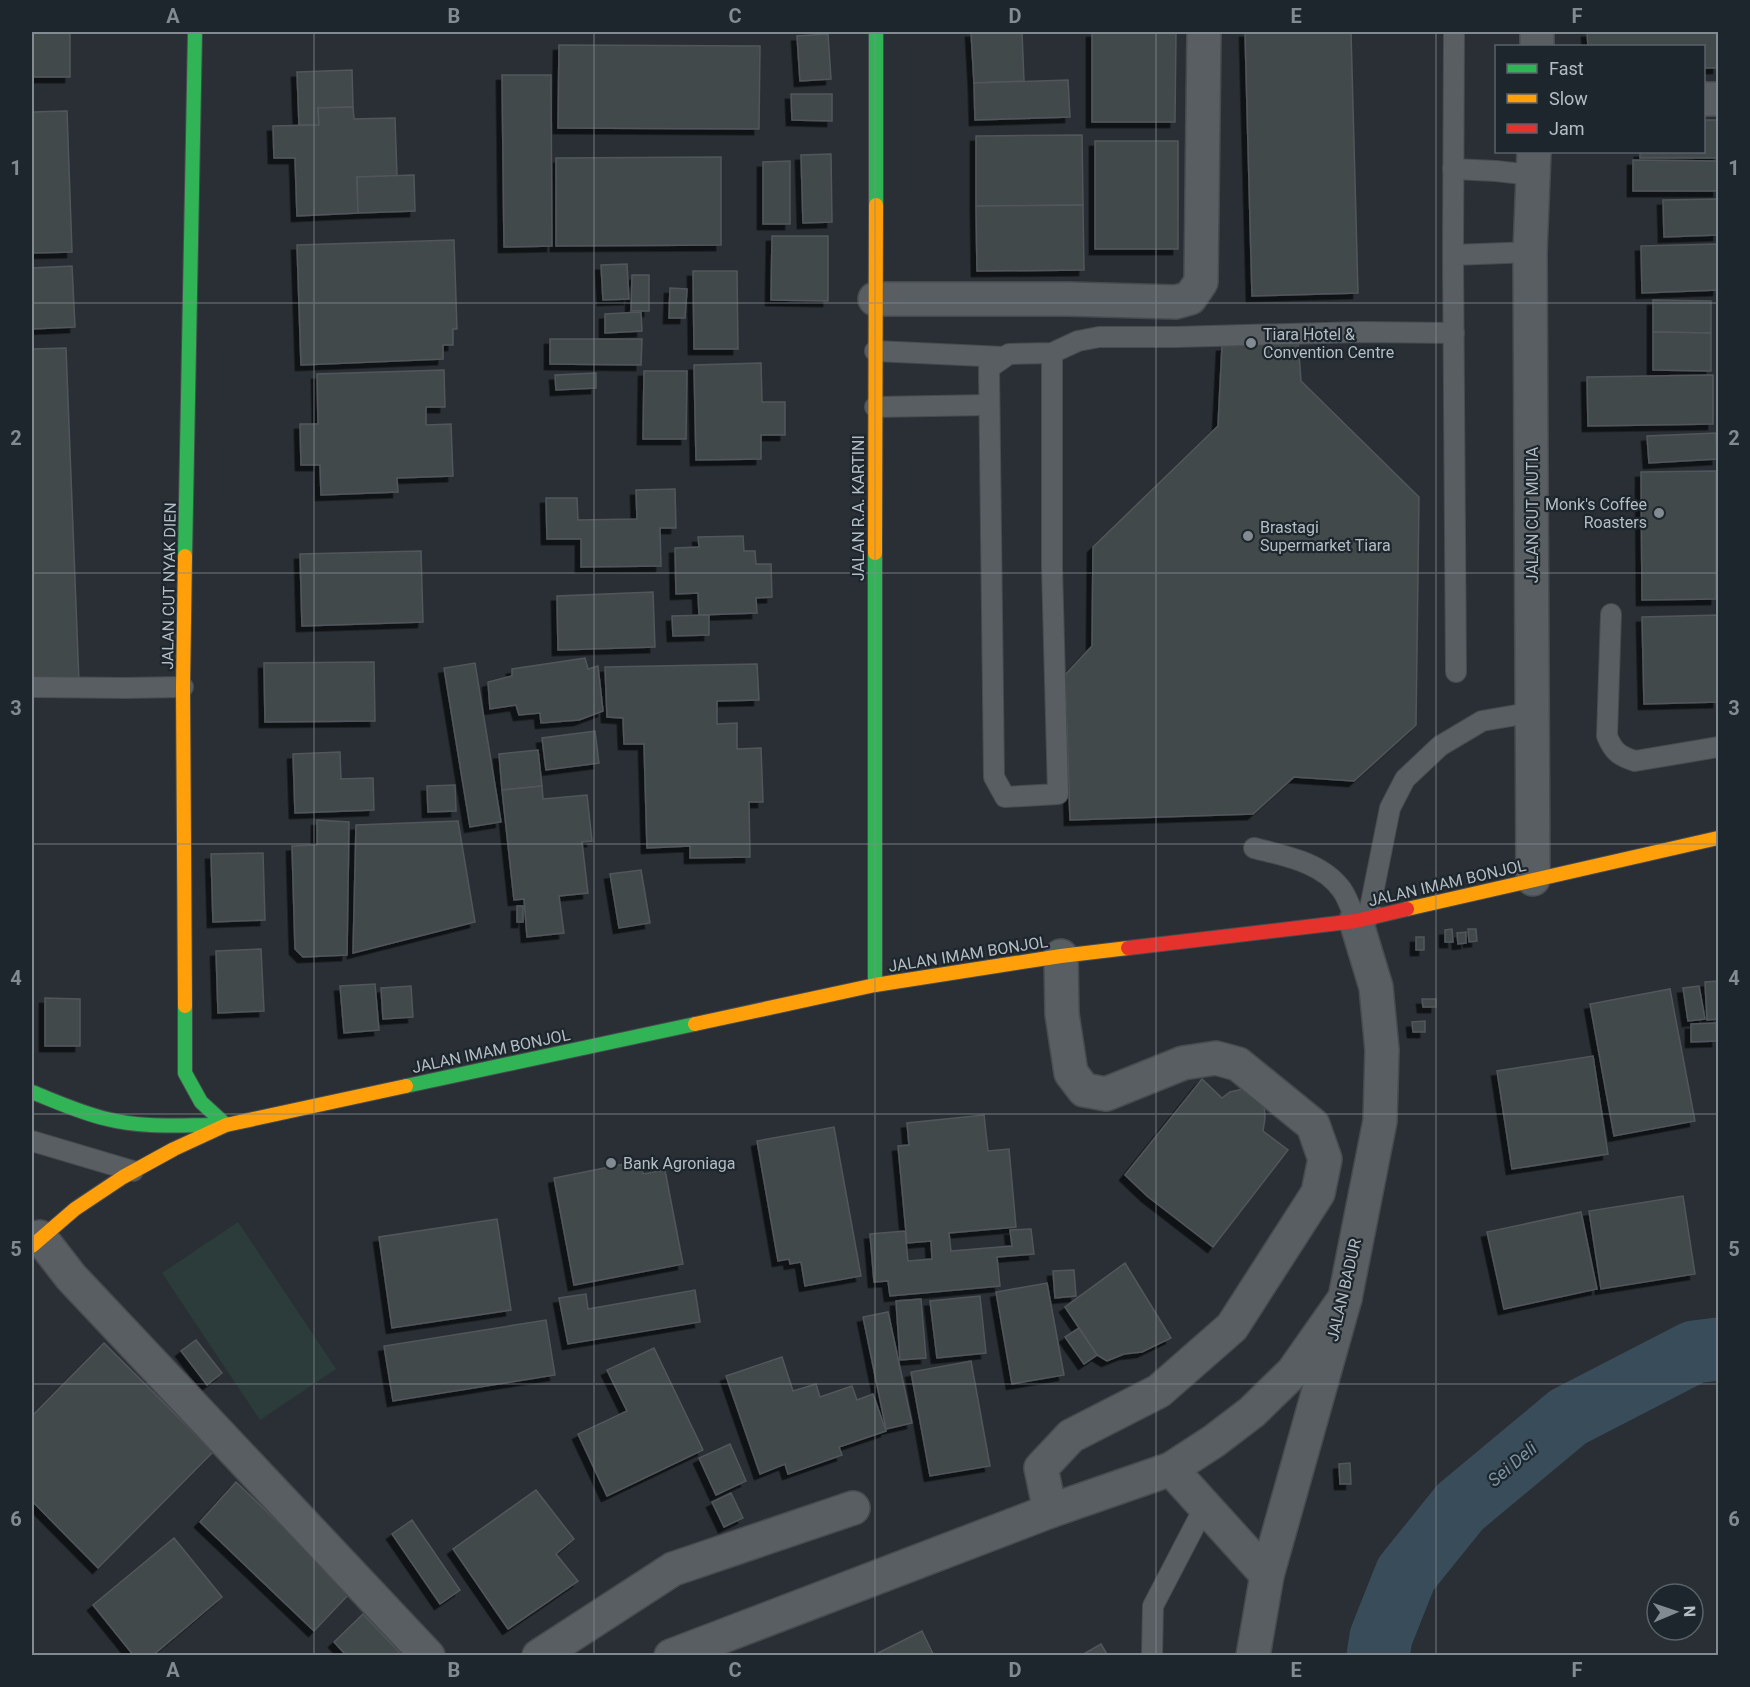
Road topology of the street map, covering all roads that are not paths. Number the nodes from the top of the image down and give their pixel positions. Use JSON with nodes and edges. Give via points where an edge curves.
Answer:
{"nodes":[{"id":1,"x":195,"y":32,"type":"edge"},
{"id":2,"x":876,"y":32,"type":"edge"},
{"id":3,"x":1204,"y":32,"type":"edge"},
{"id":4,"x":1454,"y":32,"type":"edge"},
{"id":5,"x":1533,"y":163,"type":"edge"},
{"id":6,"x":1453,"y":169,"type":"junction"},
{"id":7,"x":1530,"y":252,"type":"junction"},
{"id":8,"x":1453,"y":255,"type":"junction"},
{"id":9,"x":875,"y":299,"type":"junction"},
{"id":10,"x":1176,"y":302,"type":"junction"},
{"id":11,"x":1454,"y":333,"type":"junction"},
{"id":12,"x":1175,"y":337,"type":"junction"},
{"id":13,"x":875,"y":351,"type":"junction"},
{"id":14,"x":1052,"y":353,"type":"junction"},
{"id":15,"x":1004,"y":357,"type":"junction"},
{"id":16,"x":988,"y":405,"type":"junction"},
{"id":17,"x":875,"y":407,"type":"junction"},
{"id":18,"x":1611,"y":614,"type":"dead end"},
{"id":19,"x":1456,"y":672,"type":"dead end"},
{"id":20,"x":32,"y":687,"type":"edge"},
{"id":21,"x":183,"y":687,"type":"junction"},
{"id":22,"x":1534,"y":712,"type":"junction"},
{"id":23,"x":1719,"y":747,"type":"edge"},
{"id":24,"x":1719,"y":838,"type":"edge"},
{"id":25,"x":1254,"y":848,"type":"dead end"},
{"id":26,"x":1533,"y":879,"type":"junction"},
{"id":27,"x":1362,"y":919,"type":"junction"},
{"id":28,"x":1061,"y":956,"type":"junction"},
{"id":29,"x":875,"y":985,"type":"junction"},
{"id":30,"x":32,"y":1092,"type":"edge"},
{"id":31,"x":226,"y":1125,"type":"junction"},
{"id":32,"x":32,"y":1141,"type":"edge"},
{"id":33,"x":133,"y":1171,"type":"junction"},
{"id":34,"x":36,"y":1242,"type":"edge"},
{"id":35,"x":1345,"y":1298,"type":"junction"},
{"id":36,"x":1171,"y":1469,"type":"junction"},
{"id":37,"x":1204,"y":1506,"type":"junction"},
{"id":38,"x":853,"y":1508,"type":"dead end"},
{"id":39,"x":1050,"y":1511,"type":"junction"},
{"id":40,"x":1267,"y":1575,"type":"junction"},
{"id":41,"x":428,"y":1656,"type":"edge"},
{"id":42,"x":539,"y":1656,"type":"edge"},
{"id":43,"x":671,"y":1656,"type":"edge"},
{"id":44,"x":1152,"y":1656,"type":"edge"},
{"id":45,"x":1253,"y":1656,"type":"edge"}],
"edges":[{"from":1,"to":21,"type":"street","name":"JALAN CUT NYAK DIEN"},
{"from":2,"to":9,"type":"street","name":"JALAN R.A. KARTINI"},
{"from":3,"to":10,"type":"street","via":[[1201,282],[1190,298]]},
{"from":4,"to":6,"type":"lane"},
{"from":5,"to":6,"type":"lane"},
{"from":5,"to":7,"type":"street","name":"JALAN CUT MUTIA"},
{"from":6,"to":8,"type":"lane"},
{"from":7,"to":8,"type":"lane"},
{"from":7,"to":22,"type":"street","name":"JALAN CUT MUTIA"},
{"from":8,"to":11,"type":"lane"},
{"from":9,"to":10,"type":"street"},
{"from":9,"to":13,"type":"street","name":"JALAN R.A. KARTINI"},
{"from":10,"to":12,"type":"lane"},
{"from":11,"to":12,"type":"lane"},
{"from":11,"to":19,"type":"lane"},
{"from":12,"to":14,"type":"lane","via":[[1099,337]]},
{"from":13,"to":15,"type":"lane"},
{"from":13,"to":17,"type":"street","name":"JALAN R.A. KARTINI"},
{"from":14,"to":15,"type":"lane"},
{"from":14,"to":16,"type":"lane","via":[[1058,794],[1005,798],[994,777]]},
{"from":15,"to":16,"type":"lane","via":[[989,368]]},
{"from":16,"to":17,"type":"lane"},
{"from":17,"to":29,"type":"street","name":"JALAN R.A. KARTINI"},
{"from":18,"to":23,"type":"lane","via":[[1607,736],[1613,749],[1621,757],[1635,761]]},
{"from":20,"to":21,"type":"lane"},
{"from":21,"to":31,"type":"street","name":"JALAN CUT NYAK DIEN","via":[[185,1073],[206,1110]]},
{"from":22,"to":26,"type":"street","name":"JALAN CUT MUTIA"},
{"from":22,"to":27,"type":"lane","via":[[1482,721],[1440,746],[1405,779],[1390,808]]},
{"from":24,"to":26,"type":"street","name":"JALAN IMAM BONJOL"},
{"from":25,"to":27,"type":"lane","via":[[1321,870],[1343,891]]},
{"from":26,"to":27,"type":"street","name":"JALAN IMAM BONJOL"},
{"from":27,"to":28,"type":"street","name":"JALAN IMAM BONJOL"},
{"from":27,"to":35,"type":"street","name":"JALAN BADUR","via":[[1376,987],[1382,1050],[1380,1121]]},
{"from":28,"to":29,"type":"street","name":"JALAN IMAM BONJOL"},
{"from":28,"to":39,"type":"street","via":[[1062,1014],[1071,1073],[1084,1090],[1106,1094],[1183,1064],[1216,1058],[1238,1064],[1313,1125],[1325,1159],[1318,1193],[1232,1327],[1159,1391],[1071,1436],[1041,1468]]},
{"from":29,"to":31,"type":"street","name":"JALAN IMAM BONJOL"},
{"from":30,"to":31,"type":"street","name":"JALAN IMAM BONJOL","via":[[95,1117],[119,1122]]},
{"from":31,"to":33,"type":"street","name":"JALAN IMAM BONJOL"},
{"from":32,"to":33,"type":"lane"},
{"from":33,"to":34,"type":"street","name":"JALAN IMAM BONJOL","via":[[87,1200]]},
{"from":34,"to":41,"type":"street"},
{"from":35,"to":36,"type":"street","via":[[1293,1372],[1252,1412]]},
{"from":35,"to":40,"type":"street","name":"JALAN BADUR"},
{"from":36,"to":37,"type":"street"},
{"from":36,"to":39,"type":"street"},
{"from":37,"to":40,"type":"street"},
{"from":37,"to":44,"type":"lane","via":[[1154,1606]]},
{"from":38,"to":42,"type":"street","via":[[674,1569]]},
{"from":39,"to":43,"type":"street"},
{"from":40,"to":45,"type":"street","name":"JALAN BADUR"}]}
